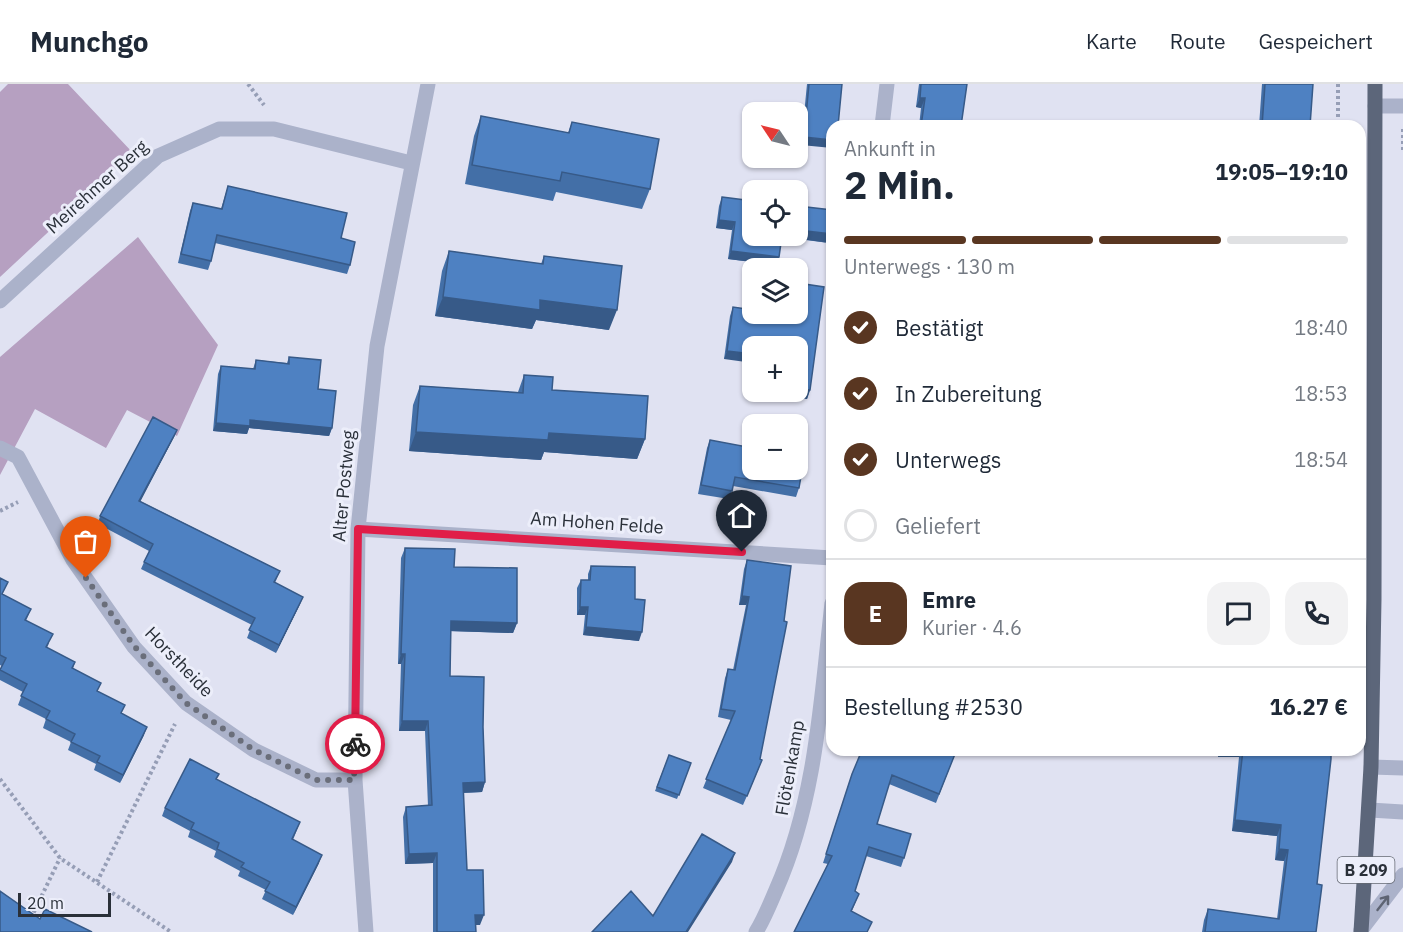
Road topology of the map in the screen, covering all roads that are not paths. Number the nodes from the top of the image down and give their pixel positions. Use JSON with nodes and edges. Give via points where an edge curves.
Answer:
{"nodes":[{"id":1,"x":428,"y":84,"type":"edge"},
{"id":2,"x":887,"y":84,"type":"edge"},
{"id":3,"x":1375,"y":84,"type":"edge"},
{"id":4,"x":1375,"y":106,"type":"junction"},
{"id":5,"x":1403,"y":106,"type":"edge"},
{"id":6,"x":883,"y":120,"type":"edge"},
{"id":7,"x":411,"y":163,"type":"junction"},
{"id":8,"x":0,"y":301,"type":"edge"},
{"id":9,"x":0,"y":448,"type":"edge"},
{"id":10,"x":358,"y":529,"type":"junction"},
{"id":11,"x":826,"y":558,"type":"edge"},
{"id":12,"x":826,"y":656,"type":"edge"},
{"id":13,"x":1371,"y":767,"type":"junction"},
{"id":14,"x":1403,"y":768,"type":"edge"},
{"id":15,"x":354,"y":780,"type":"junction"},
{"id":16,"x":1370,"y":810,"type":"junction"},
{"id":17,"x":1403,"y":812,"type":"edge"},
{"id":18,"x":1403,"y":874,"type":"edge"},
{"id":19,"x":1361,"y":931,"type":"edge"},
{"id":20,"x":366,"y":932,"type":"edge"},
{"id":21,"x":756,"y":932,"type":"edge"}],
"edges":[{"from":1,"to":7,"type":"street","name":"Alter Postweg"},
{"from":2,"to":6,"type":"street"},
{"from":3,"to":4,"type":"main road","number":"B 209"},
{"from":4,"to":5,"type":"street"},
{"from":4,"to":13,"type":"main road","number":"B 209"},
{"from":7,"to":8,"type":"street","name":"Meirehmer Berg","via":[[274,129],[219,129],[158,156]]},
{"from":7,"to":10,"type":"street","name":"Alter Postweg","via":[[377,346]]},
{"from":9,"to":15,"type":"street","name":"Horstheide","via":[[18,457],[74,560],[134,646],[186,703],[254,750],[316,780]]},
{"from":10,"to":11,"type":"street","name":"Am Hohen Felde"},
{"from":10,"to":15,"type":"street","name":"Alter Postweg"},
{"from":12,"to":21,"type":"street","name":"Flötenkamp","via":[[815,754],[800,826]]},
{"from":13,"to":14,"type":"street"},
{"from":13,"to":16,"type":"main road","number":"B 209"},
{"from":15,"to":20,"type":"street","name":"Alter Postweg"},
{"from":16,"to":17,"type":"street"},
{"from":16,"to":19,"type":"main road","number":"B 209"},
{"from":19,"to":18,"type":"street","one_way":true}]}
